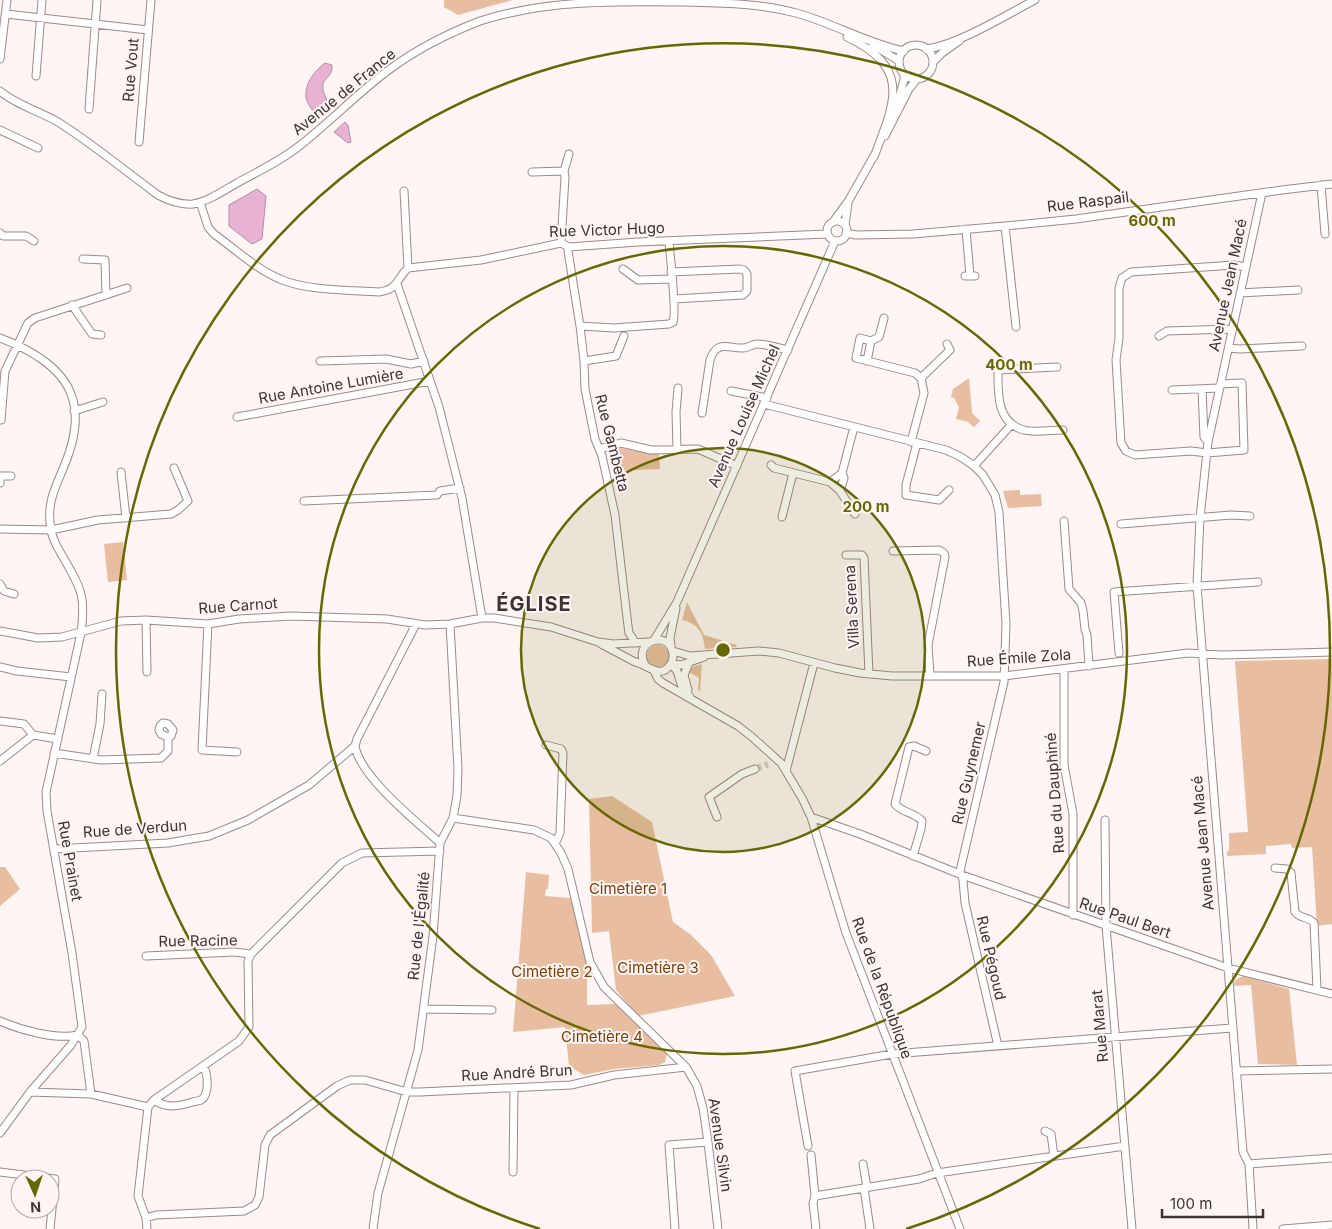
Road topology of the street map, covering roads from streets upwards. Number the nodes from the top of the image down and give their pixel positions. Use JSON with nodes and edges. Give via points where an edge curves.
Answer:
{"nodes":[{"id":1,"x":7,"y":0,"type":"edge"},
{"id":2,"x":42,"y":0,"type":"edge"},
{"id":3,"x":97,"y":0,"type":"edge"},
{"id":4,"x":151,"y":0,"type":"edge"},
{"id":5,"x":1035,"y":0,"type":"edge"},
{"id":6,"x":775,"y":8,"type":"junction"},
{"id":7,"x":6,"y":14,"type":"junction"},
{"id":8,"x":41,"y":18,"type":"junction"},
{"id":9,"x":95,"y":24,"type":"junction"},
{"id":10,"x":148,"y":30,"type":"junction"},
{"id":11,"x":972,"y":32,"type":"junction"},
{"id":12,"x":857,"y":37,"type":"junction"},
{"id":13,"x":926,"y":48,"type":"junction"},
{"id":14,"x":904,"y":51,"type":"junction"},
{"id":15,"x":0,"y":59,"type":"edge"},
{"id":16,"x":899,"y":61,"type":"junction"},
{"id":17,"x":933,"y":62,"type":"junction"},
{"id":18,"x":904,"y":74,"type":"junction"},
{"id":19,"x":36,"y":76,"type":"dead end"},
{"id":20,"x":917,"y":79,"type":"junction"},
{"id":21,"x":0,"y":90,"type":"edge"},
{"id":22,"x":89,"y":109,"type":"dead end"},
{"id":23,"x":0,"y":130,"type":"edge"},
{"id":24,"x":139,"y":142,"type":"dead end"},
{"id":25,"x":882,"y":143,"type":"junction"},
{"id":26,"x":38,"y":148,"type":"dead end"},
{"id":27,"x":569,"y":154,"type":"dead end"},
{"id":28,"x":874,"y":156,"type":"junction"},
{"id":29,"x":564,"y":171,"type":"junction"},
{"id":30,"x":532,"y":172,"type":"dead end"},
{"id":31,"x":1332,"y":184,"type":"edge"},
{"id":32,"x":1321,"y":185,"type":"junction"},
{"id":33,"x":404,"y":191,"type":"dead end"},
{"id":34,"x":1262,"y":193,"type":"junction"},
{"id":35,"x":849,"y":200,"type":"junction"},
{"id":36,"x":200,"y":202,"type":"junction"},
{"id":37,"x":833,"y":222,"type":"junction"},
{"id":38,"x":1005,"y":226,"type":"junction"},
{"id":39,"x":846,"y":229,"type":"junction"},
{"id":40,"x":966,"y":229,"type":"junction"},
{"id":41,"x":0,"y":233,"type":"edge"},
{"id":42,"x":827,"y":234,"type":"junction"},
{"id":43,"x":1325,"y":234,"type":"dead end"},
{"id":44,"x":835,"y":240,"type":"junction"},
{"id":45,"x":34,"y":241,"type":"dead end"},
{"id":46,"x":669,"y":241,"type":"junction"},
{"id":47,"x":561,"y":242,"type":"junction"},
{"id":48,"x":569,"y":247,"type":"junction"},
{"id":49,"x":83,"y":259,"type":"dead end"},
{"id":50,"x":1246,"y":267,"type":"junction"},
{"id":51,"x":408,"y":268,"type":"junction"},
{"id":52,"x":623,"y":269,"type":"dead end"},
{"id":53,"x":671,"y":276,"type":"junction"},
{"id":54,"x":970,"y":276,"type":"dead end"},
{"id":55,"x":397,"y":284,"type":"junction"},
{"id":56,"x":126,"y":288,"type":"dead end"},
{"id":57,"x":1298,"y":290,"type":"dead end"},
{"id":58,"x":1240,"y":293,"type":"junction"},
{"id":59,"x":106,"y":295,"type":"junction"},
{"id":60,"x":674,"y":299,"type":"junction"},
{"id":61,"x":72,"y":305,"type":"junction"},
{"id":62,"x":884,"y":318,"type":"dead end"},
{"id":63,"x":580,"y":326,"type":"junction"},
{"id":64,"x":1016,"y":327,"type":"dead end"},
{"id":65,"x":1232,"y":329,"type":"junction"},
{"id":66,"x":101,"y":335,"type":"dead end"},
{"id":67,"x":624,"y":336,"type":"dead end"},
{"id":68,"x":1159,"y":336,"type":"dead end"},
{"id":69,"x":0,"y":338,"type":"edge"},
{"id":70,"x":871,"y":341,"type":"junction"},
{"id":71,"x":948,"y":344,"type":"dead end"},
{"id":72,"x":17,"y":345,"type":"junction"},
{"id":73,"x":1302,"y":346,"type":"dead end"},
{"id":74,"x":1229,"y":348,"type":"junction"},
{"id":75,"x":788,"y":350,"type":"junction"},
{"id":76,"x":320,"y":361,"type":"dead end"},
{"id":77,"x":424,"y":361,"type":"junction"},
{"id":78,"x":584,"y":361,"type":"junction"},
{"id":79,"x":866,"y":361,"type":"junction"},
{"id":80,"x":1057,"y":368,"type":"dead end"},
{"id":81,"x":921,"y":378,"type":"junction"},
{"id":82,"x":430,"y":381,"type":"junction"},
{"id":83,"x":1220,"y":386,"type":"junction"},
{"id":84,"x":678,"y":388,"type":"dead end"},
{"id":85,"x":1202,"y":389,"type":"junction"},
{"id":86,"x":1172,"y":390,"type":"dead end"},
{"id":87,"x":731,"y":391,"type":"dead end"},
{"id":88,"x":766,"y":401,"type":"junction"},
{"id":89,"x":103,"y":402,"type":"dead end"},
{"id":90,"x":74,"y":411,"type":"junction"},
{"id":91,"x":702,"y":412,"type":"dead end"},
{"id":92,"x":237,"y":416,"type":"dead end"},
{"id":93,"x":1,"y":420,"type":"edge"},
{"id":94,"x":1012,"y":424,"type":"junction"},
{"id":95,"x":854,"y":427,"type":"junction"},
{"id":96,"x":1063,"y":430,"type":"dead end"},
{"id":97,"x":914,"y":442,"type":"junction"},
{"id":98,"x":1208,"y":442,"type":"junction"},
{"id":99,"x":599,"y":449,"type":"junction"},
{"id":100,"x":677,"y":449,"type":"junction"},
{"id":101,"x":1207,"y":453,"type":"junction"},
{"id":102,"x":771,"y":465,"type":"dead end"},
{"id":103,"x":736,"y":466,"type":"junction"},
{"id":104,"x":974,"y":466,"type":"junction"},
{"id":105,"x":174,"y":468,"type":"dead end"},
{"id":106,"x":121,"y":472,"type":"dead end"},
{"id":107,"x":793,"y":473,"type":"junction"},
{"id":108,"x":842,"y":473,"type":"junction"},
{"id":109,"x":11,"y":476,"type":"dead end"},
{"id":110,"x":830,"y":482,"type":"junction"},
{"id":111,"x":0,"y":483,"type":"edge"},
{"id":112,"x":460,"y":488,"type":"junction"},
{"id":113,"x":949,"y":490,"type":"dead end"},
{"id":114,"x":840,"y":491,"type":"junction"},
{"id":115,"x":304,"y":501,"type":"dead end"},
{"id":116,"x":855,"y":514,"type":"dead end"},
{"id":117,"x":1250,"y":516,"type":"dead end"},
{"id":118,"x":782,"y":517,"type":"dead end"},
{"id":119,"x":126,"y":518,"type":"junction"},
{"id":120,"x":1200,"y":518,"type":"junction"},
{"id":121,"x":1064,"y":521,"type":"dead end"},
{"id":122,"x":1121,"y":524,"type":"dead end"},
{"id":123,"x":0,"y":529,"type":"edge"},
{"id":124,"x":51,"y":530,"type":"junction"},
{"id":125,"x":893,"y":551,"type":"dead end"},
{"id":126,"x":846,"y":555,"type":"dead end"},
{"id":127,"x":1258,"y":582,"type":"dead end"},
{"id":128,"x":0,"y":584,"type":"edge"},
{"id":129,"x":1197,"y":586,"type":"junction"},
{"id":130,"x":14,"y":594,"type":"dead end"},
{"id":131,"x":677,"y":602,"type":"junction"},
{"id":132,"x":482,"y":618,"type":"junction"},
{"id":133,"x":146,"y":620,"type":"junction"},
{"id":134,"x":208,"y":624,"type":"junction"},
{"id":135,"x":416,"y":624,"type":"junction"},
{"id":136,"x":450,"y":624,"type":"junction"},
{"id":137,"x":0,"y":631,"type":"edge"},
{"id":138,"x":81,"y":633,"type":"junction"},
{"id":139,"x":651,"y":641,"type":"junction"},
{"id":140,"x":598,"y":642,"type":"junction"},
{"id":141,"x":636,"y":643,"type":"junction"},
{"id":142,"x":672,"y":649,"type":"junction"},
{"id":143,"x":1332,"y":652,"type":"edge"},
{"id":144,"x":1118,"y":653,"type":"dead end"},
{"id":145,"x":1202,"y":654,"type":"junction"},
{"id":146,"x":710,"y":655,"type":"junction"},
{"id":147,"x":689,"y":663,"type":"junction"},
{"id":148,"x":814,"y":663,"type":"junction"},
{"id":149,"x":671,"y":664,"type":"junction"},
{"id":150,"x":646,"y":666,"type":"junction"},
{"id":151,"x":1089,"y":666,"type":"junction"},
{"id":152,"x":0,"y":668,"type":"edge"},
{"id":153,"x":1064,"y":669,"type":"junction"},
{"id":154,"x":654,"y":671,"type":"junction"},
{"id":155,"x":146,"y":672,"type":"dead end"},
{"id":156,"x":869,"y":674,"type":"junction"},
{"id":157,"x":930,"y":676,"type":"junction"},
{"id":158,"x":1004,"y":676,"type":"junction"},
{"id":159,"x":71,"y":677,"type":"junction"},
{"id":160,"x":102,"y":694,"type":"dead end"},
{"id":161,"x":691,"y":697,"type":"junction"},
{"id":162,"x":0,"y":721,"type":"edge"},
{"id":163,"x":33,"y":735,"type":"junction"},
{"id":164,"x":168,"y":737,"type":"dead end"},
{"id":165,"x":58,"y":738,"type":"junction"},
{"id":166,"x":546,"y":745,"type":"dead end"},
{"id":167,"x":355,"y":746,"type":"junction"},
{"id":168,"x":926,"y":751,"type":"dead end"},
{"id":169,"x":237,"y":752,"type":"dead end"},
{"id":170,"x":54,"y":753,"type":"junction"},
{"id":171,"x":93,"y":759,"type":"junction"},
{"id":172,"x":776,"y":759,"type":"junction"},
{"id":173,"x":0,"y":761,"type":"edge"},
{"id":174,"x":768,"y":764,"type":"tunnel mouth"},
{"id":175,"x":755,"y":769,"type":"tunnel mouth"},
{"id":176,"x":786,"y":771,"type":"junction"},
{"id":177,"x":717,"y":817,"type":"dead end"},
{"id":178,"x":811,"y":817,"type":"junction"},
{"id":179,"x":453,"y":818,"type":"junction"},
{"id":180,"x":1106,"y":820,"type":"dead end"},
{"id":181,"x":555,"y":844,"type":"junction"},
{"id":182,"x":440,"y":847,"type":"junction"},
{"id":183,"x":54,"y":849,"type":"junction"},
{"id":184,"x":913,"y":856,"type":"junction"},
{"id":185,"x":1275,"y":868,"type":"dead end"},
{"id":186,"x":962,"y":875,"type":"junction"},
{"id":187,"x":1073,"y":915,"type":"junction"},
{"id":188,"x":1106,"y":926,"type":"junction"},
{"id":189,"x":250,"y":954,"type":"junction"},
{"id":190,"x":146,"y":956,"type":"dead end"},
{"id":191,"x":1228,"y":968,"type":"junction"},
{"id":192,"x":1317,"y":990,"type":"junction"},
{"id":193,"x":1332,"y":994,"type":"edge"},
{"id":194,"x":424,"y":1009,"type":"junction"},
{"id":195,"x":492,"y":1010,"type":"dead end"},
{"id":196,"x":0,"y":1021,"type":"edge"},
{"id":197,"x":1232,"y":1028,"type":"junction"},
{"id":198,"x":78,"y":1035,"type":"junction"},
{"id":199,"x":1115,"y":1037,"type":"junction"},
{"id":200,"x":998,"y":1046,"type":"junction"},
{"id":201,"x":892,"y":1054,"type":"junction"},
{"id":202,"x":203,"y":1066,"type":"junction"},
{"id":203,"x":686,"y":1067,"type":"junction"},
{"id":204,"x":1332,"y":1069,"type":"edge"},
{"id":205,"x":1236,"y":1071,"type":"junction"},
{"id":206,"x":514,"y":1088,"type":"junction"},
{"id":207,"x":30,"y":1092,"type":"junction"},
{"id":208,"x":407,"y":1092,"type":"junction"},
{"id":209,"x":91,"y":1094,"type":"junction"},
{"id":210,"x":154,"y":1100,"type":"junction"},
{"id":211,"x":148,"y":1107,"type":"junction"},
{"id":212,"x":1045,"y":1130,"type":"dead end"},
{"id":213,"x":0,"y":1133,"type":"edge"},
{"id":214,"x":708,"y":1142,"type":"junction"},
{"id":215,"x":808,"y":1146,"type":"dead end"},
{"id":216,"x":1125,"y":1146,"type":"junction"},
{"id":217,"x":811,"y":1155,"type":"dead end"},
{"id":218,"x":1054,"y":1156,"type":"junction"},
{"id":219,"x":1332,"y":1158,"type":"edge"},
{"id":220,"x":863,"y":1164,"type":"dead end"},
{"id":221,"x":1249,"y":1164,"type":"junction"},
{"id":222,"x":0,"y":1172,"type":"edge"},
{"id":223,"x":513,"y":1172,"type":"dead end"},
{"id":224,"x":937,"y":1173,"type":"junction"},
{"id":225,"x":865,"y":1188,"type":"junction"},
{"id":226,"x":815,"y":1196,"type":"junction"},
{"id":227,"x":146,"y":1218,"type":"junction"},
{"id":228,"x":1332,"y":1226,"type":"edge"},
{"id":229,"x":50,"y":1229,"type":"edge"},
{"id":230,"x":147,"y":1229,"type":"edge"},
{"id":231,"x":373,"y":1229,"type":"edge"},
{"id":232,"x":675,"y":1229,"type":"edge"},
{"id":233,"x":718,"y":1229,"type":"edge"},
{"id":234,"x":816,"y":1229,"type":"edge"},
{"id":235,"x":870,"y":1229,"type":"edge"},
{"id":236,"x":960,"y":1229,"type":"edge"},
{"id":237,"x":1132,"y":1229,"type":"edge"},
{"id":238,"x":1253,"y":1229,"type":"edge"},
{"id":239,"x":1283,"y":1229,"type":"edge"}],
"edges":[{"from":1,"to":7,"type":"street"},
{"from":2,"to":8,"type":"street"},
{"from":3,"to":9,"type":"street"},
{"from":4,"to":10,"type":"street","name":"Rue Vout"},
{"from":5,"to":11,"type":"street"},
{"from":6,"to":12,"type":"street","name":"Avenue de France","via":[[797,13]]},
{"from":6,"to":28,"type":"street","via":[[853,40],[884,63],[892,82],[893,95]]},
{"from":6,"to":36,"type":"street","name":"Avenue de France","via":[[648,2],[566,4],[513,12],[481,21],[411,55],[365,89],[302,144],[269,166]]},
{"from":7,"to":8,"type":"street"},
{"from":7,"to":15,"type":"street"},
{"from":8,"to":9,"type":"street"},
{"from":8,"to":19,"type":"street"},
{"from":9,"to":10,"type":"street"},
{"from":9,"to":22,"type":"street"},
{"from":10,"to":24,"type":"street","name":"Rue Vout"},
{"from":11,"to":13,"type":"street"},
{"from":11,"to":17,"type":"street"},
{"from":12,"to":14,"type":"street","name":"Avenue de France"},
{"from":12,"to":16,"type":"street","name":"Avenue de France"},
{"from":13,"to":14,"type":"street","via":[[917,45]]},
{"from":13,"to":17,"type":"street"},
{"from":14,"to":16,"type":"street"},
{"from":16,"to":18,"type":"street"},
{"from":17,"to":20,"type":"street","via":[[930,72]]},
{"from":18,"to":20,"type":"street"},
{"from":18,"to":25,"type":"street","via":[[896,108]]},
{"from":20,"to":25,"type":"street"},
{"from":21,"to":36,"type":"street","name":"Avenue de France","via":[[55,120],[158,195],[180,204]]},
{"from":23,"to":26,"type":"street"},
{"from":25,"to":28,"type":"street"},
{"from":27,"to":29,"type":"street"},
{"from":28,"to":35,"type":"street"},
{"from":29,"to":30,"type":"street"},
{"from":29,"to":47,"type":"street"},
{"from":31,"to":32,"type":"street","name":"Rue Raspail"},
{"from":32,"to":34,"type":"street","name":"Rue Raspail"},
{"from":32,"to":43,"type":"street"},
{"from":33,"to":51,"type":"street"},
{"from":34,"to":38,"type":"street","name":"Rue Raspail"},
{"from":34,"to":50,"type":"street","name":"Avenue Jean Macé"},
{"from":35,"to":37,"type":"street"},
{"from":35,"to":39,"type":"street"},
{"from":36,"to":55,"type":"street","via":[[208,227],[214,234],[280,279],[306,286],[379,292]]},
{"from":37,"to":39,"type":"street","via":[[839,221]]},
{"from":37,"to":42,"type":"street","via":[[827,228]]},
{"from":38,"to":40,"type":"street","name":"Rue Raspail"},
{"from":38,"to":64,"type":"street"},
{"from":39,"to":40,"type":"street","name":"Rue Raspail","via":[[856,235],[880,235]]},
{"from":39,"to":44,"type":"street","via":[[844,238]]},
{"from":40,"to":54,"type":"street"},
{"from":41,"to":45,"type":"street","via":[[4,236],[26,236]]},
{"from":42,"to":44,"type":"street"},
{"from":42,"to":46,"type":"street","name":"Rue Victor Hugo"},
{"from":44,"to":75,"type":"street","name":"Avenue Louise Michel"},
{"from":46,"to":48,"type":"street","name":"Rue Victor Hugo"},
{"from":46,"to":53,"type":"street"},
{"from":47,"to":48,"type":"street","name":"Rue Victor Hugo"},
{"from":47,"to":51,"type":"street","name":"Rue Victor Hugo","via":[[480,260]]},
{"from":48,"to":63,"type":"street","name":"Rue Gambetta"},
{"from":49,"to":59,"type":"street","via":[[105,260]]},
{"from":50,"to":58,"type":"street","name":"Avenue Jean Macé"},
{"from":50,"to":101,"type":"street","via":[[1234,265],[1131,272],[1122,278],[1116,360],[1122,443],[1126,451],[1135,455]]},
{"from":51,"to":55,"type":"street"},
{"from":52,"to":53,"type":"street","via":[[638,280]]},
{"from":53,"to":60,"type":"street"},
{"from":53,"to":60,"type":"street","via":[[740,269],[747,274],[747,291],[743,296]]},
{"from":55,"to":77,"type":"street","name":"Rue Antoine Lumière"},
{"from":56,"to":59,"type":"street"},
{"from":57,"to":58,"type":"street"},
{"from":58,"to":65,"type":"street","name":"Avenue Jean Macé"},
{"from":59,"to":61,"type":"street"},
{"from":60,"to":63,"type":"street","via":[[675,318],[669,324],[614,328]]},
{"from":61,"to":66,"type":"street","via":[[92,334]]},
{"from":61,"to":72,"type":"street","via":[[28,323]]},
{"from":62,"to":70,"type":"street","via":[[879,337]]},
{"from":63,"to":78,"type":"street","name":"Rue Gambetta"},
{"from":65,"to":68,"type":"street","via":[[1167,330]]},
{"from":65,"to":74,"type":"street","name":"Avenue Jean Macé"},
{"from":67,"to":78,"type":"street","via":[[616,356]]},
{"from":69,"to":72,"type":"street","name":"Rue Prainet"},
{"from":70,"to":79,"type":"street"},
{"from":70,"to":79,"type":"street","via":[[860,338],[856,358]]},
{"from":71,"to":81,"type":"street","via":[[950,350]]},
{"from":72,"to":90,"type":"street","name":"Rue Prainet","via":[[48,365],[64,381],[73,397]]},
{"from":72,"to":93,"type":"street","via":[[4,371]]},
{"from":73,"to":74,"type":"street"},
{"from":74,"to":83,"type":"street","name":"Avenue Jean Macé"},
{"from":75,"to":88,"type":"street","name":"Avenue Louise Michel"},
{"from":75,"to":91,"type":"street","via":[[754,344],[744,349],[724,345],[713,352]]},
{"from":76,"to":77,"type":"street","via":[[386,359],[411,364]]},
{"from":77,"to":82,"type":"street","name":"Rue Antoine Lumière"},
{"from":78,"to":99,"type":"street","name":"Rue Gambetta","via":[[585,389]]},
{"from":79,"to":81,"type":"street","via":[[915,373]]},
{"from":80,"to":94,"type":"street","via":[[998,370],[999,402]]},
{"from":81,"to":97,"type":"street","via":[[924,393]]},
{"from":82,"to":92,"type":"street","name":"Rue Antoine Lumière"},
{"from":82,"to":112,"type":"street","name":"Rue Antoine Lumière"},
{"from":83,"to":85,"type":"street"},
{"from":83,"to":98,"type":"street","name":"Avenue Jean Macé"},
{"from":83,"to":101,"type":"street","via":[[1242,383],[1244,450]]},
{"from":84,"to":100,"type":"street"},
{"from":85,"to":86,"type":"street"},
{"from":85,"to":98,"type":"street","via":[[1204,436]]},
{"from":87,"to":88,"type":"street","name":"Rue Guynemer"},
{"from":88,"to":95,"type":"street","name":"Rue Guynemer"},
{"from":88,"to":103,"type":"street","name":"Avenue Louise Michel"},
{"from":89,"to":90,"type":"street"},
{"from":90,"to":124,"type":"street","name":"Rue Prainet","via":[[76,424],[70,453],[52,493],[48,512]]},
{"from":94,"to":96,"type":"street","via":[[1024,430]]},
{"from":94,"to":104,"type":"street"},
{"from":95,"to":97,"type":"street","name":"Rue Guynemer"},
{"from":95,"to":108,"type":"street"},
{"from":97,"to":104,"type":"street","name":"Rue Guynemer","via":[[946,450]]},
{"from":97,"to":113,"type":"street","via":[[906,495],[939,500]]},
{"from":98,"to":101,"type":"street","name":"Avenue Jean Macé"},
{"from":99,"to":100,"type":"street","via":[[621,443],[651,450]]},
{"from":99,"to":141,"type":"street","name":"Rue Gambetta","via":[[615,515],[629,633]]},
{"from":100,"to":103,"type":"street","via":[[698,449]]},
{"from":101,"to":120,"type":"street","name":"Avenue Jean Macé"},
{"from":102,"to":107,"type":"street"},
{"from":103,"to":131,"type":"street","name":"Avenue Louise Michel"},
{"from":104,"to":158,"type":"street","name":"Rue Guynemer","via":[[989,483],[999,512],[1006,624]]},
{"from":105,"to":119,"type":"street","via":[[188,501],[171,514]]},
{"from":106,"to":119,"type":"street"},
{"from":107,"to":110,"type":"street"},
{"from":107,"to":118,"type":"street"},
{"from":108,"to":110,"type":"street"},
{"from":108,"to":114,"type":"street","via":[[844,478]]},
{"from":109,"to":111,"type":"street","via":[[0,476]]},
{"from":110,"to":114,"type":"street"},
{"from":112,"to":115,"type":"street","via":[[440,491],[437,495]]},
{"from":112,"to":132,"type":"street","name":"Rue Antoine Lumière"},
{"from":114,"to":116,"type":"street"},
{"from":117,"to":120,"type":"street"},
{"from":119,"to":124,"type":"street"},
{"from":120,"to":122,"type":"street"},
{"from":120,"to":129,"type":"street","name":"Avenue Jean Macé"},
{"from":121,"to":151,"type":"street","via":[[1069,589],[1081,603]]},
{"from":123,"to":124,"type":"street"},
{"from":124,"to":138,"type":"street","name":"Rue Prainet","via":[[80,586],[83,609]]},
{"from":125,"to":157,"type":"street","via":[[939,550],[944,553],[945,562],[928,645]]},
{"from":126,"to":156,"type":"street","name":"Villa Serena","via":[[862,554],[864,558]]},
{"from":127,"to":129,"type":"street"},
{"from":128,"to":130,"type":"street","via":[[4,591]]},
{"from":129,"to":144,"type":"street","via":[[1114,592]]},
{"from":129,"to":145,"type":"street","name":"Avenue Jean Macé"},
{"from":131,"to":139,"type":"street","name":"Avenue Louise Michel"},
{"from":131,"to":142,"type":"street","name":"Avenue Louise Michel","via":[[670,638]]},
{"from":132,"to":136,"type":"street"},
{"from":132,"to":140,"type":"street","via":[[544,626]]},
{"from":133,"to":134,"type":"street","name":"Rue Carnot"},
{"from":133,"to":138,"type":"street","name":"Rue Carnot","via":[[121,621]]},
{"from":133,"to":155,"type":"street"},
{"from":134,"to":135,"type":"street","name":"Rue Carnot","via":[[305,616],[387,619]]},
{"from":134,"to":169,"type":"street","via":[[202,750]]},
{"from":135,"to":136,"type":"street","name":"Rue Carnot"},
{"from":135,"to":167,"type":"street","name":"Rue de Verdun"},
{"from":136,"to":179,"type":"street","name":"Rue de l'Égalité","via":[[458,769]]},
{"from":137,"to":138,"type":"street","name":"Rue Carnot","via":[[38,638]]},
{"from":138,"to":159,"type":"street","name":"Rue Prainet"},
{"from":139,"to":141,"type":"street"},
{"from":139,"to":142,"type":"street","via":[[663,641]]},
{"from":139,"to":150,"type":"street","via":[[642,654]]},
{"from":140,"to":141,"type":"street"},
{"from":140,"to":150,"type":"street"},
{"from":142,"to":146,"type":"street","name":"Rue Émile Zola","via":[[686,656]]},
{"from":142,"to":149,"type":"street"},
{"from":143,"to":145,"type":"street","name":"Rue Émile Zola"},
{"from":145,"to":151,"type":"street","name":"Rue Émile Zola"},
{"from":145,"to":191,"type":"street","name":"Avenue Jean Macé"},
{"from":146,"to":147,"type":"street","name":"Rue Émile Zola"},
{"from":146,"to":148,"type":"street","name":"Rue Émile Zola","via":[[759,651]]},
{"from":147,"to":149,"type":"street","name":"Rue Émile Zola"},
{"from":147,"to":161,"type":"street","via":[[684,676]]},
{"from":148,"to":156,"type":"street","name":"Rue Émile Zola"},
{"from":148,"to":176,"type":"street"},
{"from":149,"to":154,"type":"street","via":[[664,670]]},
{"from":149,"to":161,"type":"street","via":[[682,687]]},
{"from":150,"to":154,"type":"street"},
{"from":151,"to":153,"type":"street","name":"Rue Émile Zola"},
{"from":152,"to":159,"type":"street"},
{"from":153,"to":158,"type":"street","name":"Rue Émile Zola"},
{"from":153,"to":187,"type":"street","name":"Rue du Dauphiné","via":[[1064,765],[1073,814]]},
{"from":154,"to":161,"type":"street","name":"Rue de la République","via":[[658,679]]},
{"from":156,"to":157,"type":"street","name":"Rue Émile Zola"},
{"from":157,"to":158,"type":"street","name":"Rue Émile Zola"},
{"from":158,"to":186,"type":"street","name":"Rue Guynemer","via":[[960,871]]},
{"from":159,"to":165,"type":"street","name":"Rue Prainet"},
{"from":160,"to":171,"type":"street"},
{"from":161,"to":172,"type":"street","name":"Rue de la République","via":[[745,732]]},
{"from":162,"to":163,"type":"street","via":[[24,724]]},
{"from":163,"to":165,"type":"street"},
{"from":163,"to":173,"type":"street"},
{"from":164,"to":171,"type":"street","via":[[168,750],[161,758]]},
{"from":165,"to":170,"type":"street","name":"Rue Prainet"},
{"from":166,"to":181,"type":"street","via":[[560,749],[563,754],[560,833]]},
{"from":167,"to":182,"type":"street","via":[[381,788]]},
{"from":167,"to":183,"type":"street","name":"Rue de Verdun","via":[[309,785],[248,820],[209,836],[168,843]]},
{"from":168,"to":184,"type":"street","via":[[909,747],[895,804],[899,810],[922,821]]},
{"from":170,"to":171,"type":"street"},
{"from":170,"to":183,"type":"street","name":"Rue Prainet","via":[[46,792]]},
{"from":172,"to":174,"type":"street"},
{"from":172,"to":176,"type":"street","name":"Rue de la République"},
{"from":175,"to":177,"type":"street","via":[[709,797]]},
{"from":176,"to":178,"type":"street","name":"Rue de la République"},
{"from":178,"to":184,"type":"street","name":"Rue Paul Bert"},
{"from":178,"to":201,"type":"street","name":"Rue de la République","via":[[846,933]]},
{"from":179,"to":181,"type":"street","via":[[534,830],[551,838]]},
{"from":179,"to":182,"type":"street","name":"Rue de l'Égalité"},
{"from":180,"to":188,"type":"street","name":"Rue Marat"},
{"from":181,"to":203,"type":"street","name":"Avenue Silvin","via":[[568,869],[590,962],[604,987]]},
{"from":182,"to":189,"type":"street","via":[[362,853],[342,863]]},
{"from":182,"to":194,"type":"street","name":"Rue de l'Égalité"},
{"from":183,"to":198,"type":"street","name":"Rue Prainet","via":[[82,1027]]},
{"from":184,"to":186,"type":"street","name":"Rue Paul Bert"},
{"from":185,"to":192,"type":"street","via":[[1287,869],[1291,873],[1295,912],[1314,923]]},
{"from":186,"to":187,"type":"street","name":"Rue Paul Bert"},
{"from":186,"to":200,"type":"street","name":"Rue Pégoud","via":[[965,903]]},
{"from":187,"to":188,"type":"street","name":"Rue Paul Bert"},
{"from":188,"to":191,"type":"street","name":"Rue Paul Bert"},
{"from":188,"to":199,"type":"street","name":"Rue Marat"},
{"from":189,"to":190,"type":"street","name":"Rue Racine"},
{"from":189,"to":202,"type":"street","via":[[249,1027],[239,1041]]},
{"from":191,"to":192,"type":"street","name":"Rue Paul Bert"},
{"from":191,"to":197,"type":"street","name":"Avenue Jean Macé"},
{"from":192,"to":193,"type":"street","name":"Rue Paul Bert"},
{"from":194,"to":195,"type":"street"},
{"from":194,"to":208,"type":"street","name":"Rue de l'Égalité"},
{"from":196,"to":198,"type":"street","via":[[68,1038]]},
{"from":197,"to":199,"type":"street"},
{"from":197,"to":205,"type":"street","name":"Avenue Jean Macé"},
{"from":198,"to":207,"type":"street"},
{"from":198,"to":209,"type":"street","name":"Rue Prainet","via":[[84,1041]]},
{"from":199,"to":200,"type":"street"},
{"from":199,"to":216,"type":"street","name":"Rue Marat"},
{"from":200,"to":201,"type":"street"},
{"from":201,"to":215,"type":"street","via":[[795,1071]]},
{"from":201,"to":224,"type":"street","name":"Rue de la République"},
{"from":202,"to":210,"type":"street"},
{"from":202,"to":210,"type":"street","via":[[208,1077],[201,1100],[168,1106]]},
{"from":203,"to":206,"type":"street","name":"Rue André Brun","via":[[571,1085]]},
{"from":203,"to":214,"type":"street","name":"Avenue Silvin","via":[[697,1086]]},
{"from":204,"to":205,"type":"street"},
{"from":205,"to":221,"type":"street","name":"Avenue Jean Macé","via":[[1243,1152]]},
{"from":206,"to":208,"type":"street","name":"Rue André Brun"},
{"from":206,"to":223,"type":"street"},
{"from":207,"to":209,"type":"street"},
{"from":207,"to":213,"type":"street"},
{"from":208,"to":227,"type":"street","name":"Rue André Brun","via":[[365,1080],[350,1080],[337,1086],[270,1135],[265,1145],[259,1197],[244,1211]]},
{"from":208,"to":231,"type":"street","name":"Rue de l'Égalité","via":[[378,1193]]},
{"from":209,"to":211,"type":"street"},
{"from":210,"to":211,"type":"street"},
{"from":211,"to":227,"type":"street","via":[[138,1196]]},
{"from":212,"to":218,"type":"street","via":[[1051,1134]]},
{"from":214,"to":232,"type":"street","via":[[669,1145]]},
{"from":214,"to":233,"type":"street","name":"Avenue Silvin"},
{"from":216,"to":218,"type":"street"},
{"from":216,"to":237,"type":"street","name":"Rue Marat"},
{"from":217,"to":226,"type":"street"},
{"from":218,"to":224,"type":"street"},
{"from":219,"to":221,"type":"street"},
{"from":220,"to":225,"type":"street"},
{"from":221,"to":238,"type":"street","name":"Avenue Jean Macé"},
{"from":222,"to":229,"type":"street","via":[[55,1179]]},
{"from":224,"to":225,"type":"street"},
{"from":224,"to":236,"type":"street","name":"Rue de la République"},
{"from":225,"to":226,"type":"street"},
{"from":225,"to":235,"type":"street"},
{"from":226,"to":234,"type":"street"},
{"from":227,"to":230,"type":"street"},
{"from":228,"to":239,"type":"street"}]}
